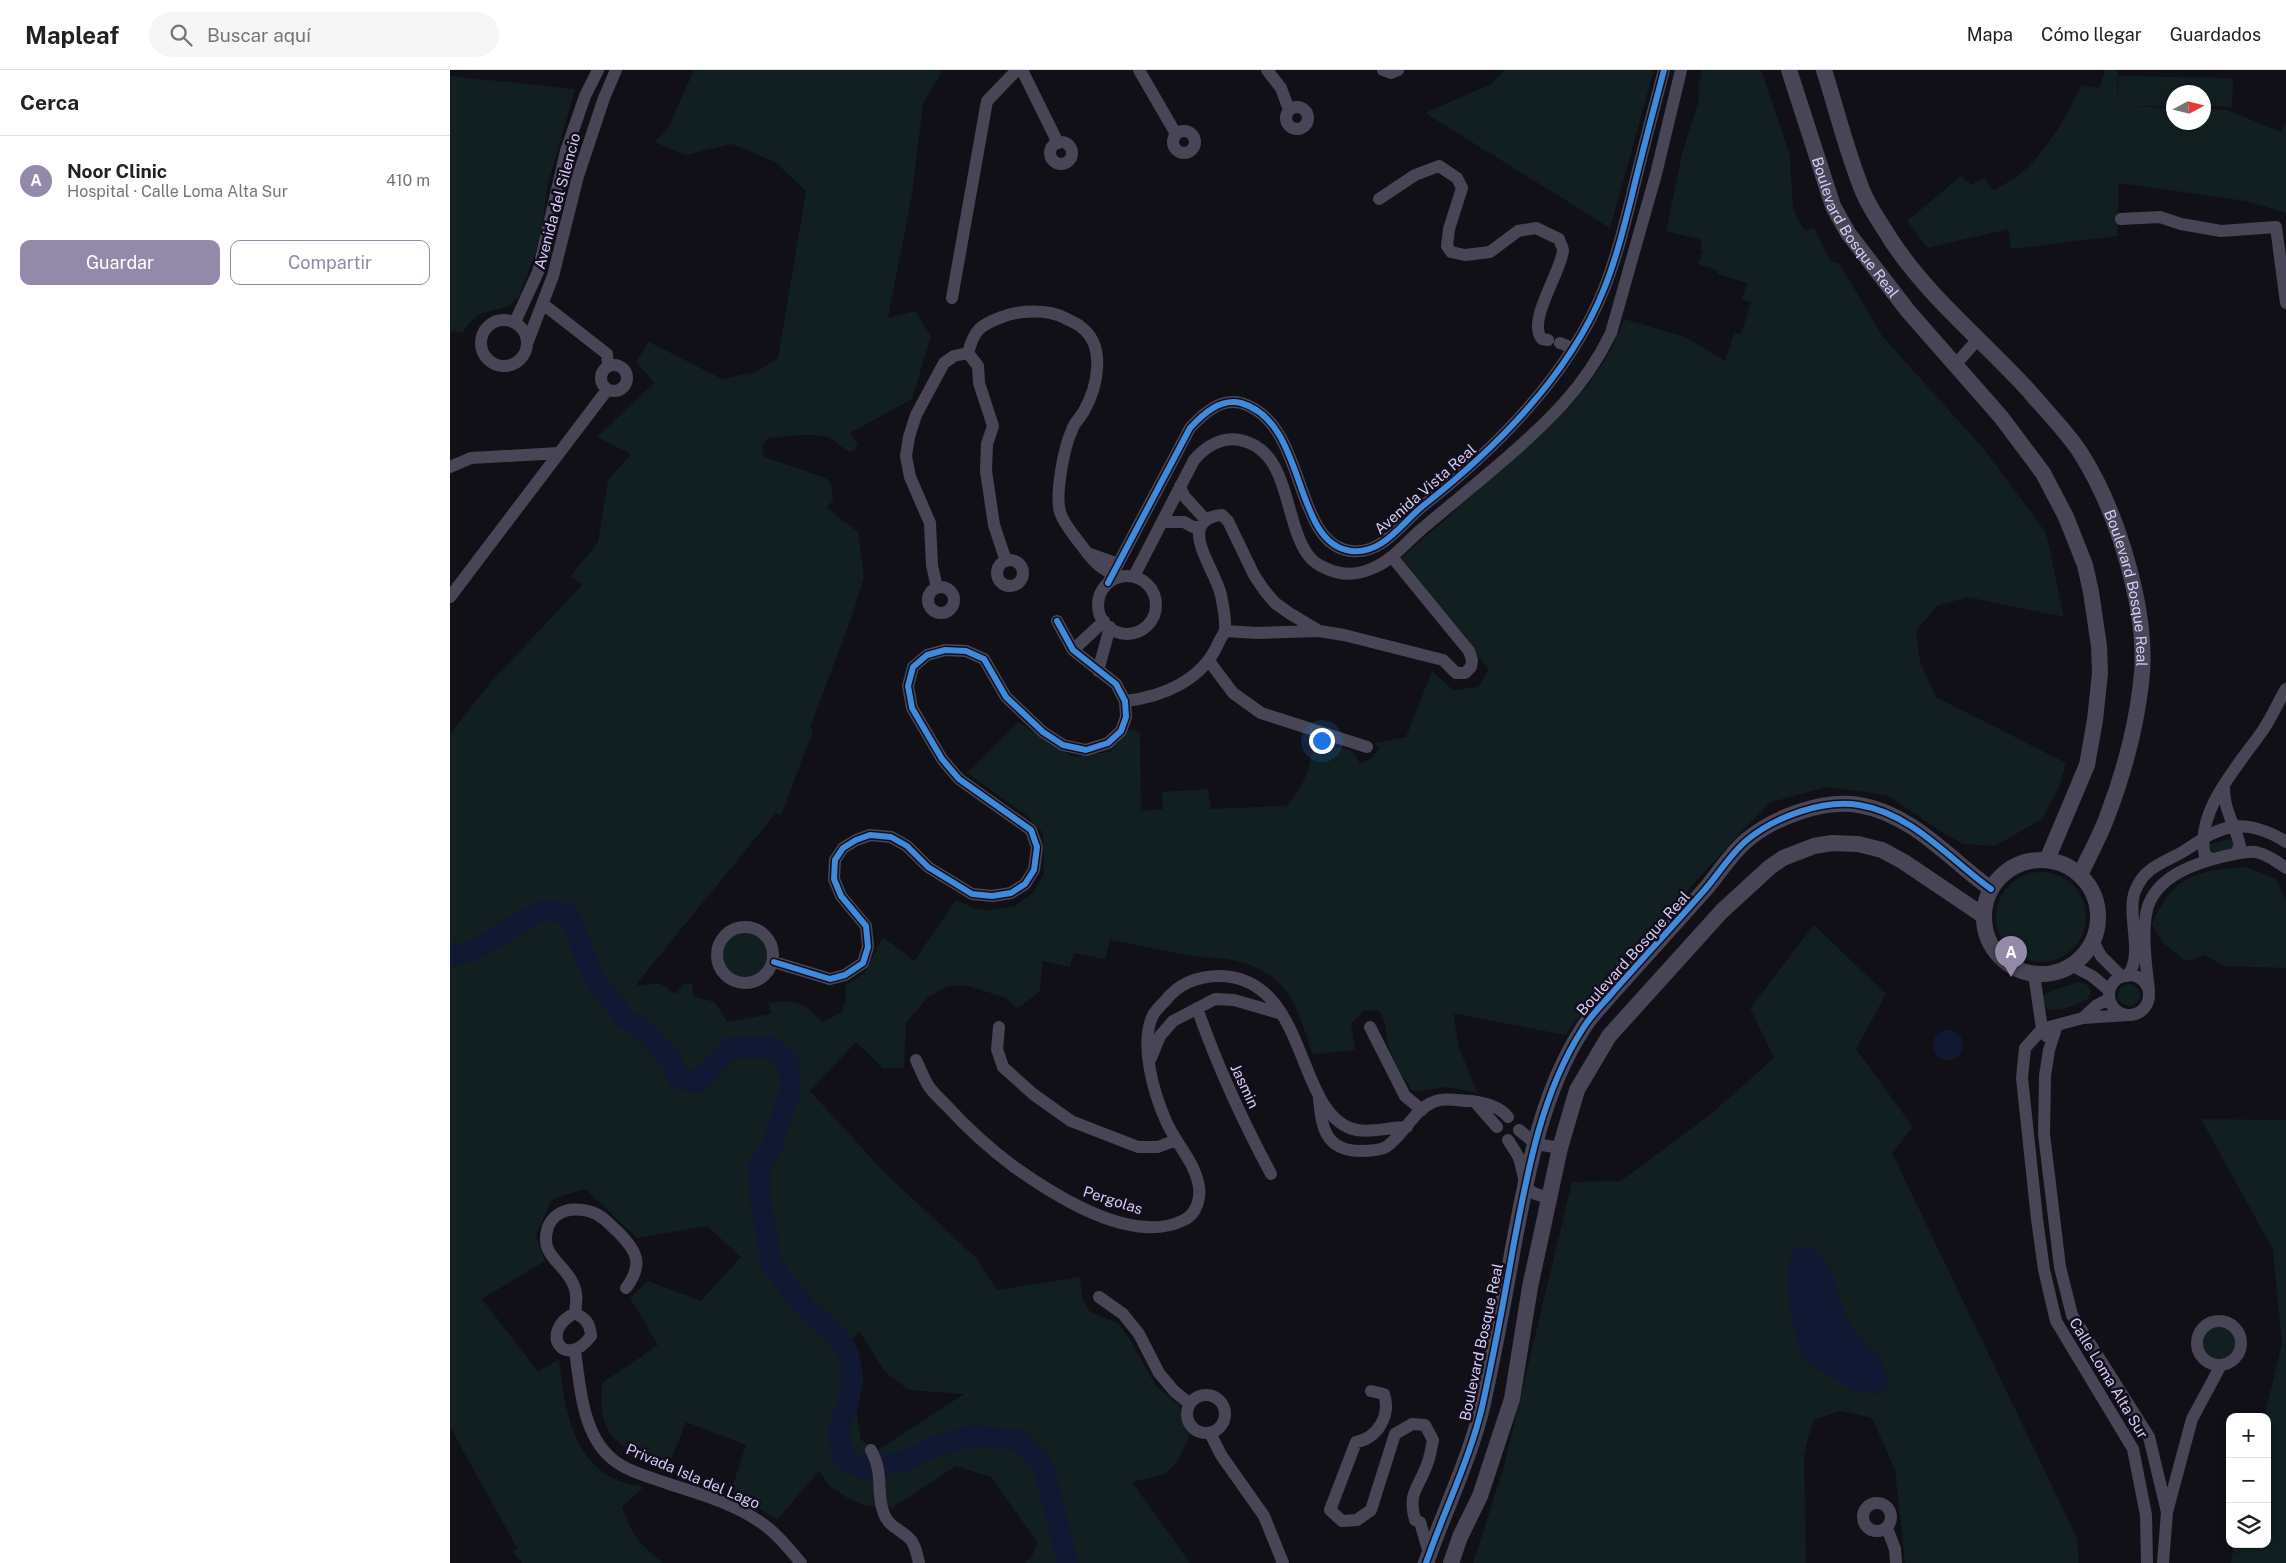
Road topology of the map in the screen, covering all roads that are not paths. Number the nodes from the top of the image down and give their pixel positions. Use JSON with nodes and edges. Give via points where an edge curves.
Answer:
{"nodes":[{"id":1,"x":598,"y":70,"type":"edge"},
{"id":2,"x":616,"y":70,"type":"edge"},
{"id":3,"x":1017,"y":70,"type":"edge"},
{"id":4,"x":1022,"y":70,"type":"edge"},
{"id":5,"x":1139,"y":70,"type":"edge"},
{"id":6,"x":1267,"y":70,"type":"edge"},
{"id":7,"x":1383,"y":70,"type":"edge"},
{"id":8,"x":1398,"y":70,"type":"edge"},
{"id":9,"x":1664,"y":70,"type":"edge"},
{"id":10,"x":1681,"y":70,"type":"edge"},
{"id":11,"x":1790,"y":70,"type":"edge"},
{"id":12,"x":1824,"y":70,"type":"edge"},
{"id":13,"x":1289,"y":110,"type":"dead end"},
{"id":14,"x":1176,"y":134,"type":"dead end"},
{"id":15,"x":1058,"y":143,"type":"dead end"},
{"id":16,"x":1379,"y":199,"type":"dead end"},
{"id":17,"x":2121,"y":219,"type":"dead end"},
{"id":18,"x":952,"y":298,"type":"dead end"},
{"id":19,"x":2286,"y":303,"type":"edge"},
{"id":20,"x":543,"y":304,"type":"junction"},
{"id":21,"x":515,"y":322,"type":"junction"},
{"id":22,"x":1979,"y":338,"type":"junction"},
{"id":23,"x":528,"y":341,"type":"junction"},
{"id":24,"x":1573,"y":348,"type":"junction"},
{"id":25,"x":968,"y":353,"type":"junction"},
{"id":26,"x":1955,"y":365,"type":"junction"},
{"id":27,"x":608,"y":366,"type":"junction"},
{"id":28,"x":607,"y":390,"type":"junction"},
{"id":29,"x":1509,"y":430,"type":"junction"},
{"id":30,"x":1522,"y":444,"type":"junction"},
{"id":31,"x":559,"y":453,"type":"junction"},
{"id":32,"x":1472,"y":466,"type":"junction"},
{"id":33,"x":450,"y":467,"type":"edge"},
{"id":34,"x":1482,"y":478,"type":"junction"},
{"id":35,"x":1180,"y":486,"type":"junction"},
{"id":36,"x":1301,"y":486,"type":"junction"},
{"id":37,"x":1286,"y":497,"type":"junction"},
{"id":38,"x":1162,"y":522,"type":"junction"},
{"id":39,"x":1202,"y":523,"type":"junction"},
{"id":40,"x":1392,"y":557,"type":"junction"},
{"id":41,"x":1006,"y":561,"type":"dead end"},
{"id":42,"x":1113,"y":574,"type":"junction"},
{"id":43,"x":1134,"y":576,"type":"junction"},
{"id":44,"x":937,"y":588,"type":"dead end"},
{"id":45,"x":450,"y":596,"type":"edge"},
{"id":46,"x":1057,"y":621,"type":"dead end"},
{"id":47,"x":1107,"y":624,"type":"junction"},
{"id":48,"x":1225,"y":631,"type":"junction"},
{"id":49,"x":1319,"y":631,"type":"junction"},
{"id":50,"x":1073,"y":650,"type":"junction"},
{"id":51,"x":1209,"y":662,"type":"junction"},
{"id":52,"x":1098,"y":671,"type":"junction"},
{"id":53,"x":2286,"y":689,"type":"edge"},
{"id":54,"x":1125,"y":701,"type":"junction"},
{"id":55,"x":1367,"y":747,"type":"dead end"},
{"id":56,"x":2224,"y":785,"type":"junction"},
{"id":57,"x":2233,"y":827,"type":"junction"},
{"id":58,"x":2204,"y":837,"type":"junction"},
{"id":59,"x":2286,"y":842,"type":"edge"},
{"id":60,"x":2235,"y":854,"type":"junction"},
{"id":61,"x":2213,"y":859,"type":"junction"},
{"id":62,"x":2047,"y":860,"type":"junction"},
{"id":63,"x":2286,"y":868,"type":"edge"},
{"id":64,"x":2080,"y":875,"type":"junction"},
{"id":65,"x":1992,"y":889,"type":"junction"},
{"id":66,"x":1984,"y":916,"type":"junction"},
{"id":67,"x":2093,"y":941,"type":"junction"},
{"id":68,"x":774,"y":962,"type":"junction"},
{"id":69,"x":2073,"y":966,"type":"junction"},
{"id":70,"x":2034,"y":974,"type":"junction"},
{"id":71,"x":2125,"y":977,"type":"junction"},
{"id":72,"x":2149,"y":990,"type":"junction"},
{"id":73,"x":2109,"y":994,"type":"junction"},
{"id":74,"x":1197,"y":1008,"type":"junction"},
{"id":75,"x":1282,"y":1014,"type":"junction"},
{"id":76,"x":2128,"y":1015,"type":"junction"},
{"id":77,"x":2083,"y":1018,"type":"junction"},
{"id":78,"x":2057,"y":1025,"type":"junction"},
{"id":79,"x":998,"y":1027,"type":"dead end"},
{"id":80,"x":1370,"y":1027,"type":"dead end"},
{"id":81,"x":2042,"y":1029,"type":"junction"},
{"id":82,"x":2051,"y":1045,"type":"junction"},
{"id":83,"x":916,"y":1060,"type":"dead end"},
{"id":84,"x":1149,"y":1063,"type":"junction"},
{"id":85,"x":1319,"y":1095,"type":"junction"},
{"id":86,"x":1475,"y":1102,"type":"junction"},
{"id":87,"x":1422,"y":1110,"type":"junction"},
{"id":88,"x":1508,"y":1117,"type":"dead end"},
{"id":89,"x":2045,"y":1120,"type":"junction"},
{"id":90,"x":2026,"y":1121,"type":"junction"},
{"id":91,"x":1407,"y":1127,"type":"junction"},
{"id":92,"x":1497,"y":1127,"type":"dead end"},
{"id":93,"x":1519,"y":1130,"type":"dead end"},
{"id":94,"x":1176,"y":1140,"type":"junction"},
{"id":95,"x":1508,"y":1140,"type":"dead end"},
{"id":96,"x":1536,"y":1144,"type":"junction"},
{"id":97,"x":1560,"y":1148,"type":"junction"},
{"id":98,"x":1271,"y":1174,"type":"dead end"},
{"id":99,"x":1525,"y":1185,"type":"junction"},
{"id":100,"x":1550,"y":1197,"type":"junction"},
{"id":101,"x":626,"y":1288,"type":"dead end"},
{"id":102,"x":1099,"y":1297,"type":"dead end"},
{"id":103,"x":575,"y":1312,"type":"junction"},
{"id":104,"x":575,"y":1351,"type":"junction"},
{"id":105,"x":2221,"y":1365,"type":"dead end"},
{"id":106,"x":1371,"y":1391,"type":"dead end"},
{"id":107,"x":1190,"y":1404,"type":"junction"},
{"id":108,"x":1210,"y":1433,"type":"junction"},
{"id":109,"x":874,"y":1455,"type":"dead end"},
{"id":110,"x":2167,"y":1512,"type":"junction"},
{"id":111,"x":2146,"y":1515,"type":"junction"},
{"id":112,"x":1441,"y":1518,"type":"junction"},
{"id":113,"x":1420,"y":1522,"type":"junction"},
{"id":114,"x":1887,"y":1528,"type":"dead end"},
{"id":115,"x":1428,"y":1558,"type":"edge"},
{"id":116,"x":800,"y":1563,"type":"edge"},
{"id":117,"x":919,"y":1563,"type":"edge"},
{"id":118,"x":1283,"y":1563,"type":"edge"},
{"id":119,"x":1451,"y":1563,"type":"edge"},
{"id":120,"x":1896,"y":1563,"type":"edge"},
{"id":121,"x":2147,"y":1563,"type":"edge"},
{"id":122,"x":2163,"y":1563,"type":"edge"}],
"edges":[{"from":1,"to":21,"type":"street","name":"Avenida del Silencio","via":[[585,96],[566,151],[538,272]]},
{"from":2,"to":20,"type":"street","name":"Avenida del Silencio","via":[[578,176],[560,252]]},
{"from":3,"to":18,"type":"street","via":[[987,100]]},
{"from":4,"to":15,"type":"street"},
{"from":5,"to":14,"type":"street"},
{"from":6,"to":13,"type":"street","via":[[1281,88]]},
{"from":7,"to":8,"type":"street","via":[[1391,73]]},
{"from":9,"to":24,"type":"street","name":"Avenida Vista Real","via":[[1619,247],[1604,290]]},
{"from":10,"to":30,"type":"street","name":"Avenida Vista Real","via":[[1612,333],[1581,383]]},
{"from":11,"to":26,"type":"street","name":"Boulevard Bosque Real","via":[[1833,206],[1848,233],[1908,311]]},
{"from":12,"to":22,"type":"street","name":"Boulevard Bosque Real","via":[[1864,195],[1893,242],[1932,293]]},
{"from":16,"to":24,"type":"street","via":[[1415,175],[1439,166],[1457,178],[1462,188],[1448,234],[1447,246],[1451,252],[1465,255],[1490,252],[1518,231],[1536,228],[1559,239],[1563,249],[1560,263],[1546,295],[1538,335]]},
{"from":17,"to":19,"type":"street","via":[[2160,217],[2221,231],[2276,227]]},
{"from":20,"to":23,"type":"street","name":"Avenida del Silencio"},
{"from":20,"to":27,"type":"street","via":[[607,354]]},
{"from":21,"to":23,"type":"street","via":[[525,332]]},
{"from":21,"to":23,"type":"street","name":"Avenida del Silencio","via":[[502,319],[486,328],[482,336],[483,354],[497,365],[515,364],[522,358]]},
{"from":22,"to":26,"type":"street"},
{"from":22,"to":64,"type":"street","name":"Boulevard Bosque Real","via":[[2079,450],[2103,491],[2130,568],[2136,598],[2142,682],[2126,757],[2107,818]]},
{"from":24,"to":29,"type":"street","name":"Avenida Vista Real"},
{"from":25,"to":41,"type":"street","via":[[978,366],[979,383],[993,426],[987,444],[986,471],[994,525]]},
{"from":25,"to":42,"type":"street","via":[[972,337],[984,323],[1010,314],[1037,312],[1061,316],[1082,328],[1094,345],[1097,362],[1094,384],[1072,430],[1064,457],[1060,512],[1098,567]]},
{"from":25,"to":44,"type":"street","via":[[954,356],[944,363],[916,414],[907,447],[910,477],[930,523],[932,565]]},
{"from":26,"to":62,"type":"street","name":"Boulevard Bosque Real","via":[[2001,417],[2042,472],[2066,516],[2085,565],[2091,592],[2100,673],[2087,765]]},
{"from":27,"to":28,"type":"street","via":[[602,370],[600,379]]},
{"from":27,"to":28,"type":"street","via":[[621,367],[627,378],[620,389]]},
{"from":28,"to":31,"type":"street"},
{"from":29,"to":30,"type":"street"},
{"from":29,"to":32,"type":"street","name":"Avenida Vista Real"},
{"from":30,"to":34,"type":"street","name":"Avenida Vista Real"},
{"from":31,"to":33,"type":"street","via":[[471,458]]},
{"from":31,"to":45,"type":"street"},
{"from":32,"to":34,"type":"street"},
{"from":32,"to":36,"type":"street","name":"Avenida Vista Real","via":[[1414,512],[1380,545],[1367,551],[1350,551],[1333,545],[1312,516]]},
{"from":34,"to":40,"type":"street","name":"Avenida Vista Real"},
{"from":35,"to":37,"type":"street","name":"Avenida Vista Real","via":[[1204,448],[1234,438],[1249,442],[1270,459]]},
{"from":35,"to":38,"type":"street","name":"Avenida Vista Real"},
{"from":35,"to":39,"type":"street"},
{"from":36,"to":37,"type":"street"},
{"from":36,"to":42,"type":"street","name":"Avenida Vista Real","via":[[1283,440],[1271,423],[1248,405],[1236,402],[1222,404],[1205,412],[1190,428]]},
{"from":37,"to":40,"type":"street","name":"Avenida Vista Real","via":[[1301,544],[1309,557],[1324,567],[1356,574]]},
{"from":38,"to":39,"type":"street","via":[[1184,522],[1193,527]]},
{"from":38,"to":43,"type":"street","name":"Avenida Vista Real"},
{"from":39,"to":48,"type":"street","via":[[1200,542],[1221,596]]},
{"from":39,"to":49,"type":"street","via":[[1222,515],[1228,520],[1264,590],[1275,603]]},
{"from":40,"to":49,"type":"street","via":[[1469,651],[1471,667],[1465,673],[1456,673],[1442,660]]},
{"from":42,"to":43,"type":"street"},
{"from":42,"to":47,"type":"street","via":[[1099,598],[1100,614]]},
{"from":43,"to":47,"type":"street","via":[[1149,586],[1154,594],[1155,613],[1144,628],[1136,632],[1118,632]]},
{"from":46,"to":50,"type":"street"},
{"from":47,"to":50,"type":"street"},
{"from":47,"to":52,"type":"street"},
{"from":48,"to":49,"type":"street"},
{"from":48,"to":51,"type":"street"},
{"from":50,"to":52,"type":"street"},
{"from":51,"to":54,"type":"street","via":[[1163,694]]},
{"from":51,"to":55,"type":"street","via":[[1233,693],[1261,713]]},
{"from":52,"to":54,"type":"street","via":[[1116,684]]},
{"from":53,"to":56,"type":"street","via":[[2264,729]]},
{"from":54,"to":68,"type":"street","via":[[1126,717],[1122,731],[1108,743],[1086,750],[1063,745],[1043,732],[1006,697],[984,659],[966,651],[944,650],[927,654],[913,667],[908,686],[912,708],[942,759],[959,779],[1031,830],[1037,847],[1034,870],[1025,884],[1011,893],[992,896],[972,894],[891,837],[870,836],[856,840],[843,848],[835,860],[834,879],[841,896],[866,926],[868,947],[863,963],[845,975],[830,979]]},
{"from":56,"to":57,"type":"street","via":[[2227,814]]},
{"from":56,"to":58,"type":"street","via":[[2208,814]]},
{"from":57,"to":58,"type":"street"},
{"from":57,"to":59,"type":"street","via":[[2255,828]]},
{"from":57,"to":60,"type":"street","via":[[2240,846]]},
{"from":58,"to":61,"type":"street","via":[[2205,856]]},
{"from":58,"to":71,"type":"street","via":[[2148,872],[2138,884],[2133,903],[2135,962]]},
{"from":60,"to":61,"type":"street"},
{"from":60,"to":63,"type":"street","via":[[2254,852],[2271,857]]},
{"from":61,"to":72,"type":"street","via":[[2178,873],[2151,900],[2146,919]]},
{"from":62,"to":64,"type":"street"},
{"from":62,"to":65,"type":"street","via":[[2016,865],[2002,875]]},
{"from":64,"to":67,"type":"street","via":[[2091,889],[2097,906],[2098,923]]},
{"from":65,"to":66,"type":"street"},
{"from":65,"to":96,"type":"street","name":"Boulevard Bosque Real","via":[[1932,840],[1888,813],[1859,805],[1838,804],[1807,809],[1784,818],[1746,840],[1583,1028],[1553,1086]]},
{"from":66,"to":70,"type":"street","via":[[1987,933],[2005,961]]},
{"from":66,"to":97,"type":"street","via":[[1904,862],[1870,846],[1832,843],[1783,858],[1722,911],[1609,1036],[1577,1090]]},
{"from":67,"to":69,"type":"street"},
{"from":67,"to":71,"type":"street","via":[[2101,956]]},
{"from":68,"to":68,"type":"street","via":[[774,949],[769,938],[746,926],[733,929],[716,948],[721,972],[731,980],[744,983],[757,980],[768,973]]},
{"from":69,"to":70,"type":"street","via":[[2053,973]]},
{"from":69,"to":73,"type":"street","via":[[2092,976]]},
{"from":70,"to":81,"type":"street"},
{"from":71,"to":72,"type":"street","via":[[2141,980]]},
{"from":71,"to":73,"type":"street","via":[[2112,985]]},
{"from":72,"to":76,"type":"street","via":[[2144,1008]]},
{"from":73,"to":76,"type":"street","via":[[2117,1010]]},
{"from":73,"to":77,"type":"street"},
{"from":74,"to":75,"type":"street","via":[[1215,999],[1234,1000]]},
{"from":74,"to":84,"type":"street","via":[[1173,1021],[1160,1036]]},
{"from":74,"to":98,"type":"street","name":"Jasmin","via":[[1234,1104]]},
{"from":75,"to":84,"type":"street","name":"Pergolas","via":[[1267,994],[1248,981],[1223,976],[1186,982],[1166,999],[1153,1016],[1148,1035]]},
{"from":75,"to":85,"type":"street","name":"Pergolas"},
{"from":76,"to":77,"type":"street"},
{"from":77,"to":78,"type":"street"},
{"from":78,"to":81,"type":"street"},
{"from":78,"to":82,"type":"street","name":"Calle Loma Alta Sur"},
{"from":79,"to":94,"type":"street","via":[[997,1049],[1004,1067],[1033,1094],[1071,1121],[1138,1147],[1158,1147]]},
{"from":80,"to":87,"type":"street","via":[[1406,1096]]},
{"from":81,"to":82,"type":"street"},
{"from":81,"to":90,"type":"street","name":"Calle Loma Alta Sur","via":[[2025,1048],[2022,1078]]},
{"from":82,"to":89,"type":"street","name":"Calle Loma Alta Sur","via":[[2045,1076]]},
{"from":83,"to":94,"type":"street","name":"Pergolas","via":[[928,1086],[990,1149],[1066,1201],[1102,1216],[1154,1228],[1192,1217],[1199,1200],[1199,1182]]},
{"from":84,"to":94,"type":"street","name":"Pergolas","via":[[1166,1122]]},
{"from":85,"to":91,"type":"street","name":"Pergolas","via":[[1330,1114],[1356,1130]]},
{"from":85,"to":91,"type":"street","name":"Pergolas","via":[[1320,1118],[1325,1134],[1334,1144],[1349,1151],[1384,1148]]},
{"from":86,"to":87,"type":"street","name":"Pergolas","via":[[1439,1100]]},
{"from":86,"to":88,"type":"street","name":"Pergolas","via":[[1501,1109]]},
{"from":86,"to":92,"type":"street"},
{"from":87,"to":91,"type":"street","name":"Pergolas"},
{"from":89,"to":90,"type":"street"},
{"from":89,"to":110,"type":"street","name":"Calle Loma Alta Sur","via":[[2060,1267],[2072,1315],[2149,1437]]},
{"from":90,"to":111,"type":"street","name":"Calle Loma Alta Sur","via":[[2043,1262],[2056,1321],[2133,1448]]},
{"from":93,"to":96,"type":"street"},
{"from":95,"to":99,"type":"street","via":[[1520,1159]]},
{"from":96,"to":97,"type":"street"},
{"from":96,"to":99,"type":"street","name":"Boulevard Bosque Real"},
{"from":97,"to":100,"type":"street"},
{"from":99,"to":100,"type":"street","via":[[1536,1196]]},
{"from":99,"to":112,"type":"street","name":"Boulevard Bosque Real","via":[[1482,1407],[1456,1486]]},
{"from":100,"to":119,"type":"street","via":[[1530,1287],[1512,1399],[1480,1496]]},
{"from":101,"to":103,"type":"street","via":[[637,1267],[636,1254],[630,1245],[603,1218],[590,1211],[574,1209],[559,1213],[549,1224],[545,1238],[547,1249],[574,1284],[577,1296]]},
{"from":102,"to":107,"type":"street","via":[[1123,1314],[1139,1334],[1159,1373]]},
{"from":103,"to":104,"type":"street","via":[[590,1325],[591,1336]]},
{"from":103,"to":104,"type":"street","via":[[564,1318],[556,1334],[566,1351]]},
{"from":104,"to":116,"type":"street","name":"Privada Isla del Lago","via":[[589,1422],[598,1442],[610,1457],[628,1469],[744,1512],[767,1527]]},
{"from":105,"to":110,"type":"street","name":"Calle Loma Alta Sur","via":[[2192,1419]]},
{"from":106,"to":113,"type":"street","via":[[1384,1394],[1388,1405],[1380,1428],[1356,1442],[1330,1510],[1342,1521],[1357,1520],[1371,1510],[1395,1434],[1412,1424],[1425,1425],[1433,1440],[1427,1467],[1411,1505],[1415,1520]]},
{"from":107,"to":108,"type":"street","via":[[1187,1416],[1192,1428]]},
{"from":107,"to":108,"type":"street","via":[[1206,1395],[1221,1404],[1223,1421]]},
{"from":108,"to":118,"type":"street","via":[[1221,1455],[1264,1516]]},
{"from":109,"to":117,"type":"street","via":[[880,1475],[884,1516],[895,1529],[910,1538]]},
{"from":110,"to":111,"type":"street"},
{"from":110,"to":122,"type":"street","name":"Calle Loma Alta Sur"},
{"from":111,"to":121,"type":"street","name":"Calle Loma Alta Sur"},
{"from":112,"to":113,"type":"street"},
{"from":112,"to":115,"type":"street","name":"Boulevard Bosque Real"},
{"from":113,"to":115,"type":"street"},
{"from":114,"to":120,"type":"street","via":[[1895,1549]]}]}
